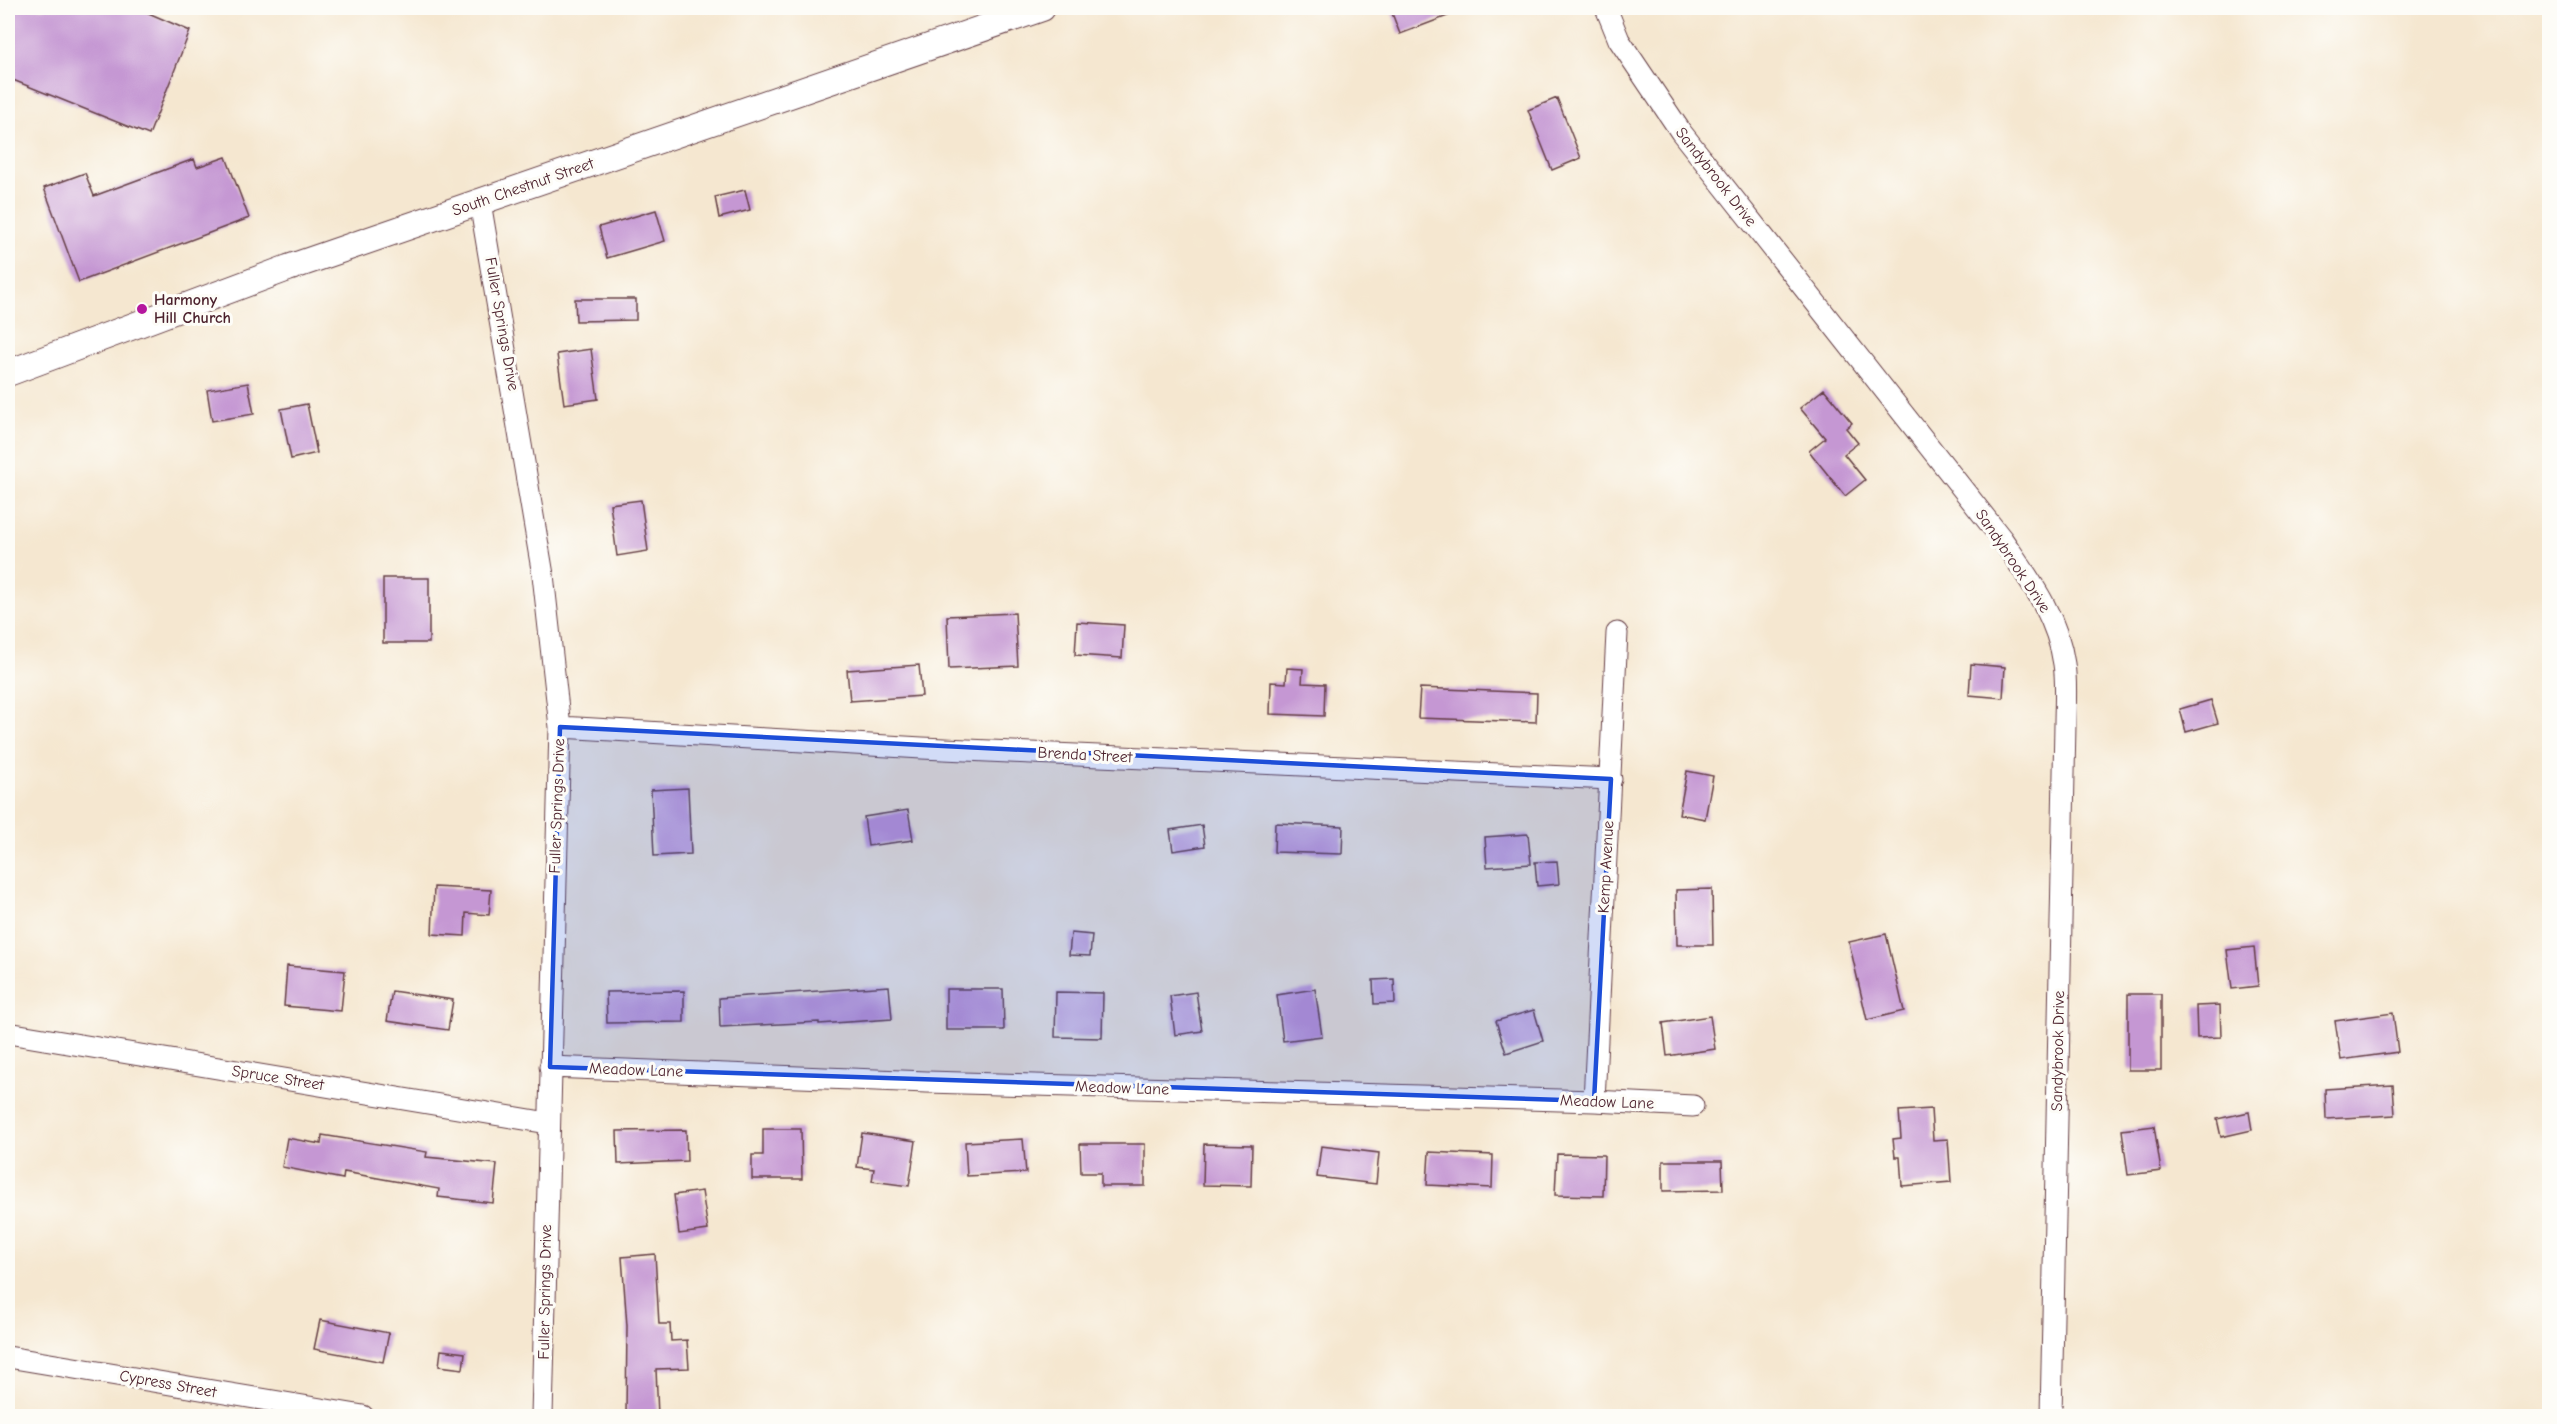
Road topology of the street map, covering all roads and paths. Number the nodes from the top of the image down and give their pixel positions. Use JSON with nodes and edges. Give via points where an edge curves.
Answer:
{"nodes":[{"id":1,"x":1042,"y":8,"type":"edge"},
{"id":2,"x":1606,"y":8,"type":"edge"},
{"id":3,"x":480,"y":202,"type":"junction"},
{"id":4,"x":8,"y":373,"type":"edge"},
{"id":5,"x":1617,"y":633,"type":"dead end"},
{"id":6,"x":560,"y":727,"type":"junction"},
{"id":7,"x":1611,"y":779,"type":"junction"},
{"id":8,"x":8,"y":1033,"type":"edge"},
{"id":9,"x":550,"y":1067,"type":"junction"},
{"id":10,"x":1594,"y":1101,"type":"junction"},
{"id":11,"x":1693,"y":1106,"type":"dead end"},
{"id":12,"x":548,"y":1123,"type":"junction"},
{"id":13,"x":8,"y":1357,"type":"edge"},
{"id":14,"x":363,"y":1416,"type":"edge"},
{"id":15,"x":542,"y":1416,"type":"edge"},
{"id":16,"x":2051,"y":1416,"type":"edge"}],
"edges":[{"from":1,"to":3,"type":"main road","name":"South Chestnut Street"},
{"from":2,"to":16,"type":"street","name":"Sandybrook Drive","via":[[1619,40],[1681,132],[2002,539],[2044,601],[2057,633],[2064,665],[2065,724]]},
{"from":3,"to":4,"type":"main road","name":"South Chestnut Street","via":[[277,272]]},
{"from":3,"to":6,"type":"street","name":"Fuller Springs Drive","via":[[543,575]]},
{"from":5,"to":7,"type":"street","name":"Kemp Avenue"},
{"from":6,"to":7,"type":"street","name":"Brenda Street"},
{"from":6,"to":9,"type":"street","name":"Fuller Springs Drive"},
{"from":7,"to":10,"type":"street","name":"Kemp Avenue"},
{"from":8,"to":12,"type":"street","name":"Spruce Street"},
{"from":9,"to":10,"type":"street","name":"Meadow Lane"},
{"from":9,"to":12,"type":"street","name":"Fuller Springs Drive"},
{"from":10,"to":11,"type":"street","name":"Meadow Lane"},
{"from":12,"to":15,"type":"street","name":"Fuller Springs Drive"},
{"from":13,"to":14,"type":"street","name":"Cypress Street"}]}
